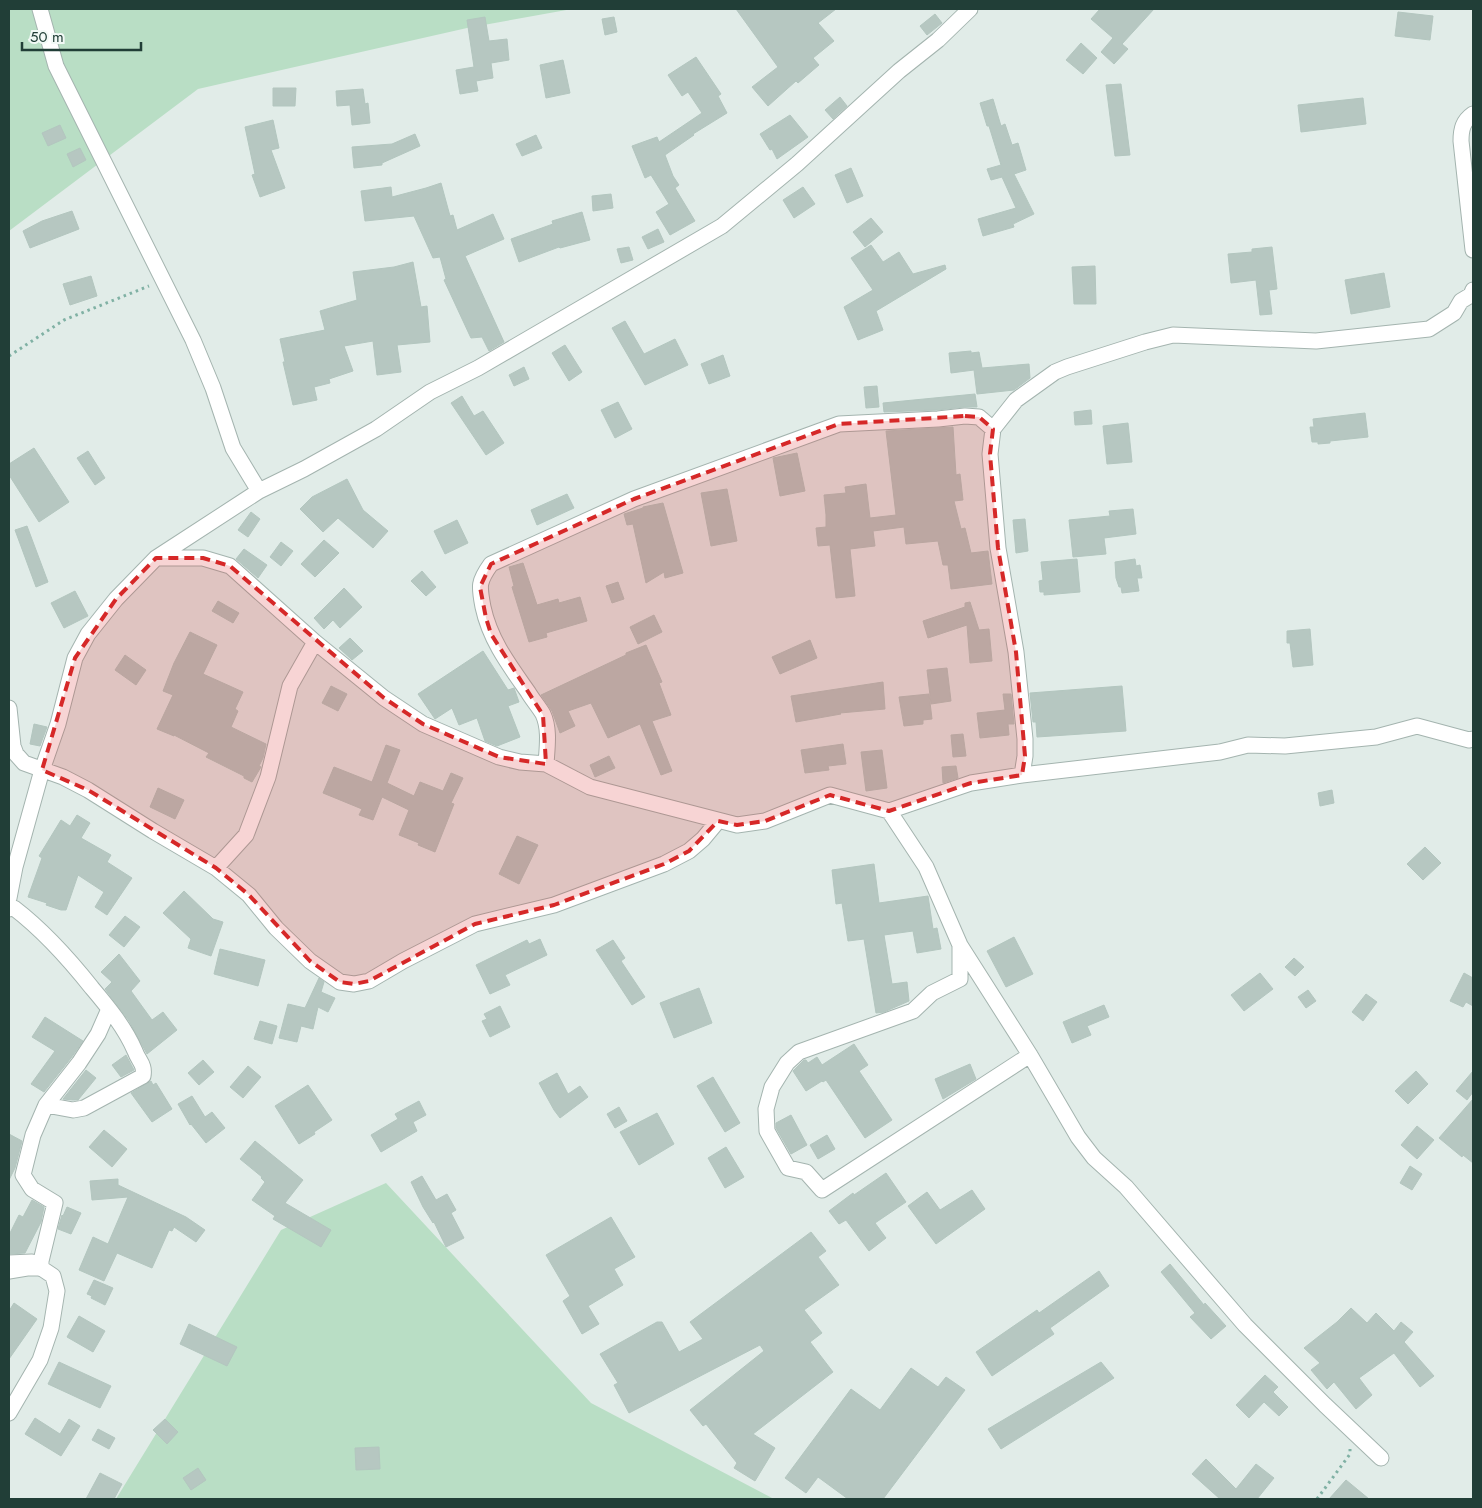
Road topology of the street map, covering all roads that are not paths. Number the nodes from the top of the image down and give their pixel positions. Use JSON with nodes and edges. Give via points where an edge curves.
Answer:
{"nodes":[{"id":1,"x":40,"y":9,"type":"edge"},
{"id":2,"x":970,"y":9,"type":"edge"},
{"id":3,"x":1473,"y":114,"type":"edge"},
{"id":4,"x":1473,"y":250,"type":"edge"},
{"id":5,"x":1473,"y":290,"type":"edge"},
{"id":6,"x":993,"y":429,"type":"junction"},
{"id":7,"x":259,"y":491,"type":"junction"},
{"id":8,"x":156,"y":558,"type":"junction"},
{"id":9,"x":315,"y":642,"type":"junction"},
{"id":10,"x":9,"y":708,"type":"edge"},
{"id":11,"x":1473,"y":739,"type":"edge"},
{"id":12,"x":546,"y":764,"type":"junction"},
{"id":13,"x":42,"y":770,"type":"junction"},
{"id":14,"x":1022,"y":775,"type":"junction"},
{"id":15,"x":888,"y":811,"type":"junction"},
{"id":16,"x":718,"y":821,"type":"junction"},
{"id":17,"x":12,"y":866,"type":"edge"},
{"id":18,"x":216,"y":868,"type":"junction"},
{"id":19,"x":9,"y":898,"type":"edge"},
{"id":20,"x":9,"y":908,"type":"edge"},
{"id":21,"x":960,"y":945,"type":"junction"},
{"id":22,"x":109,"y":1009,"type":"junction"},
{"id":23,"x":1030,"y":1054,"type":"junction"},
{"id":24,"x":46,"y":1105,"type":"junction"},
{"id":25,"x":9,"y":1263,"type":"edge"},
{"id":26,"x":41,"y":1265,"type":"junction"},
{"id":27,"x":9,"y":1272,"type":"edge"},
{"id":28,"x":9,"y":1413,"type":"edge"},
{"id":29,"x":1382,"y":1458,"type":"dead end"}],
"edges":[{"from":1,"to":7,"type":"street","via":[[56,66],[193,340],[233,448]]},
{"from":2,"to":7,"type":"street","via":[[797,164],[722,226],[478,368],[430,392],[376,429]]},
{"from":3,"to":4,"type":"street","via":[[1461,129],[1461,141]]},
{"from":5,"to":6,"type":"street","via":[[1454,313],[1429,329],[1316,340],[1174,335],[1145,342],[1055,372],[1016,400]]},
{"from":6,"to":12,"type":"street","via":[[979,417],[965,416],[839,424],[634,499],[491,564],[480,587],[486,618],[491,634],[510,667],[543,715],[547,733]]},
{"from":6,"to":14,"type":"street","via":[[990,454],[998,548],[1016,652],[1025,739]]},
{"from":7,"to":8,"type":"street"},
{"from":8,"to":9,"type":"street","via":[[203,558],[230,566]]},
{"from":8,"to":13,"type":"street","via":[[116,599],[88,634],[74,658],[58,724]]},
{"from":9,"to":12,"type":"street","via":[[384,698],[423,724],[500,757]]},
{"from":9,"to":18,"type":"street","via":[[290,686],[268,777],[246,834]]},
{"from":10,"to":13,"type":"street","via":[[16,754],[24,763]]},
{"from":11,"to":14,"type":"street","via":[[1417,726],[1376,737],[1285,746],[1248,745],[1220,752]]},
{"from":12,"to":16,"type":"street","via":[[590,787]]},
{"from":13,"to":17,"type":"street"},
{"from":13,"to":18,"type":"street","via":[[88,790]]},
{"from":14,"to":15,"type":"street","via":[[971,783]]},
{"from":15,"to":16,"type":"street","via":[[830,794],[765,821],[736,825]]},
{"from":15,"to":21,"type":"street","via":[[926,867]]},
{"from":16,"to":18,"type":"street","via":[[689,851],[664,864],[554,905],[475,924],[369,981],[354,984],[340,982],[310,961],[276,928],[249,895]]},
{"from":17,"to":19,"type":"street"},
{"from":20,"to":22,"type":"street","via":[[30,920],[69,959]]},
{"from":21,"to":23,"type":"street"},
{"from":21,"to":23,"type":"street","via":[[960,979],[932,993],[912,1010],[799,1052],[787,1062],[772,1087],[766,1109],[767,1131],[788,1168],[806,1172],[822,1190]]},
{"from":22,"to":24,"type":"street","via":[[98,1034]]},
{"from":22,"to":24,"type":"street","via":[[133,1044],[144,1069],[143,1076],[84,1108],[73,1110]]},
{"from":23,"to":29,"type":"street","via":[[1078,1137],[1094,1158],[1126,1187],[1245,1326]]},
{"from":24,"to":26,"type":"street","via":[[33,1135],[24,1175],[32,1189],[54,1203]]},
{"from":25,"to":26,"type":"street"},
{"from":26,"to":27,"type":"street"},
{"from":26,"to":28,"type":"street","via":[[53,1276],[57,1291],[51,1328],[40,1360]]}]}
